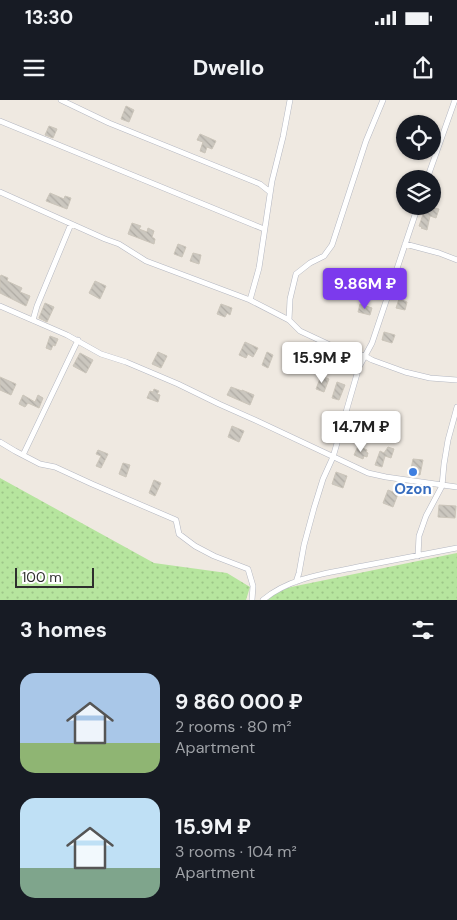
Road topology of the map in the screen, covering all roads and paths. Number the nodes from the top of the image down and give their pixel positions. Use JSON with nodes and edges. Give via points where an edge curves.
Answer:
{"nodes":[{"id":1,"x":61,"y":100,"type":"edge"},
{"id":2,"x":290,"y":100,"type":"edge"},
{"id":3,"x":382,"y":100,"type":"edge"},
{"id":4,"x":455,"y":100,"type":"edge"},
{"id":5,"x":0,"y":121,"type":"edge"},
{"id":6,"x":430,"y":170,"type":"edge"},
{"id":7,"x":0,"y":192,"type":"edge"},
{"id":8,"x":270,"y":192,"type":"junction"},
{"id":9,"x":415,"y":215,"type":"edge"},
{"id":10,"x":70,"y":224,"type":"junction"},
{"id":11,"x":264,"y":229,"type":"junction"},
{"id":12,"x":405,"y":244,"type":"junction"},
{"id":13,"x":457,"y":260,"type":"edge"},
{"id":14,"x":250,"y":300,"type":"junction"},
{"id":15,"x":0,"y":306,"type":"edge"},
{"id":16,"x":33,"y":320,"type":"junction"},
{"id":17,"x":289,"y":320,"type":"junction"},
{"id":18,"x":78,"y":340,"type":"junction"},
{"id":19,"x":365,"y":356,"type":"junction"},
{"id":20,"x":457,"y":380,"type":"edge"},
{"id":21,"x":457,"y":407,"type":"edge"},
{"id":22,"x":0,"y":442,"type":"edge"},
{"id":23,"x":23,"y":455,"type":"junction"},
{"id":24,"x":333,"y":457,"type":"junction"},
{"id":25,"x":442,"y":486,"type":"junction"},
{"id":26,"x":457,"y":487,"type":"edge"},
{"id":27,"x":457,"y":548,"type":"edge"},
{"id":28,"x":418,"y":556,"type":"junction"},
{"id":29,"x":296,"y":582,"type":"junction"},
{"id":30,"x":252,"y":600,"type":"edge"},
{"id":31,"x":263,"y":600,"type":"edge"}],
"edges":[{"from":1,"to":8,"type":"street","via":[[109,123],[260,184]]},
{"from":2,"to":8,"type":"street"},
{"from":3,"to":17,"type":"street","via":[[332,245],[324,256],[310,262],[296,274]]},
{"from":4,"to":6,"type":"street"},
{"from":5,"to":11,"type":"street"},
{"from":7,"to":10,"type":"street"},
{"from":8,"to":11,"type":"street"},
{"from":9,"to":12,"type":"street"},
{"from":10,"to":14,"type":"street","via":[[120,244],[146,261]]},
{"from":10,"to":16,"type":"street"},
{"from":11,"to":14,"type":"street"},
{"from":12,"to":13,"type":"street"},
{"from":12,"to":19,"type":"street"},
{"from":14,"to":17,"type":"street"},
{"from":15,"to":16,"type":"street"},
{"from":16,"to":18,"type":"street"},
{"from":17,"to":19,"type":"street","via":[[314,337]]},
{"from":18,"to":23,"type":"street"},
{"from":18,"to":24,"type":"street","via":[[101,354],[178,384]]},
{"from":19,"to":20,"type":"street","via":[[405,372]]},
{"from":19,"to":24,"type":"street"},
{"from":21,"to":25,"type":"street","via":[[448,440]]},
{"from":22,"to":23,"type":"street"},
{"from":23,"to":30,"type":"street","via":[[176,520],[178,534],[195,546],[248,569],[253,586]]},
{"from":24,"to":25,"type":"street","via":[[368,473]]},
{"from":24,"to":29,"type":"street","via":[[314,508]]},
{"from":25,"to":26,"type":"street"},
{"from":25,"to":28,"type":"street","via":[[419,536]]},
{"from":27,"to":28,"type":"street"},
{"from":28,"to":29,"type":"street"},
{"from":29,"to":31,"type":"street","via":[[272,592]]}]}
